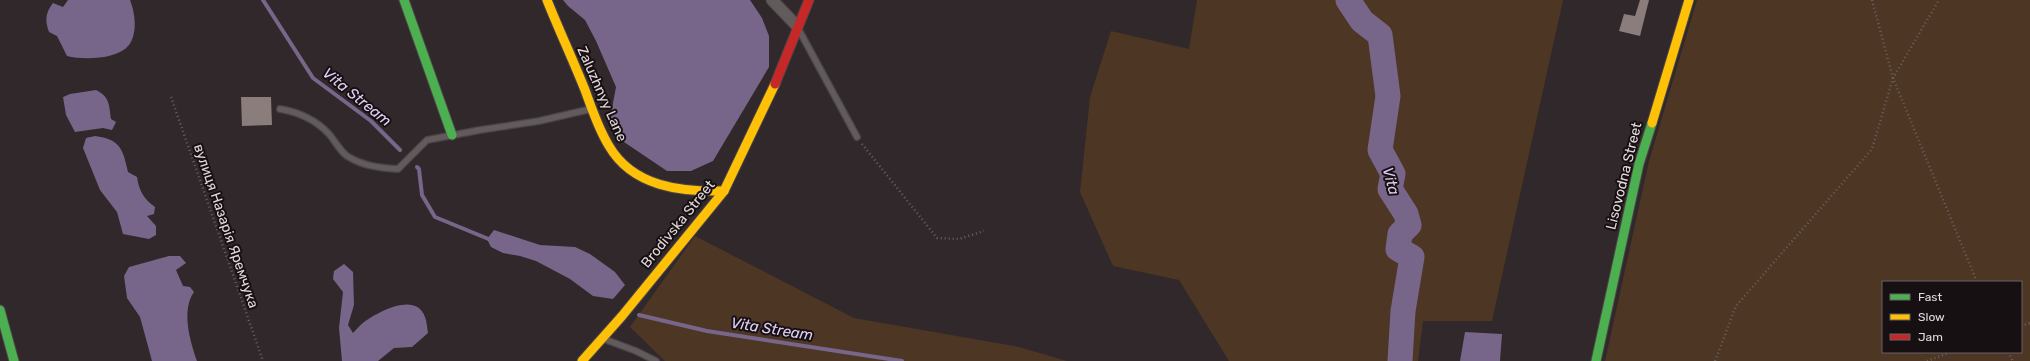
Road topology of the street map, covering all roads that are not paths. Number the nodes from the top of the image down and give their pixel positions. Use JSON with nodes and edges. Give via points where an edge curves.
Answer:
{"nodes":[{"id":1,"x":404,"y":0,"type":"edge"},
{"id":2,"x":547,"y":0,"type":"edge"},
{"id":3,"x":772,"y":0,"type":"edge"},
{"id":4,"x":809,"y":0,"type":"edge"},
{"id":5,"x":1689,"y":0,"type":"edge"},
{"id":6,"x":797,"y":26,"type":"junction"},
{"id":7,"x":280,"y":109,"type":"dead end"},
{"id":8,"x":592,"y":109,"type":"junction"},
{"id":9,"x":452,"y":135,"type":"junction"},
{"id":10,"x":857,"y":137,"type":"road end"},
{"id":11,"x":724,"y":191,"type":"junction"},
{"id":12,"x":0,"y":310,"type":"edge"},
{"id":13,"x":602,"y":338,"type":"junction"},
{"id":14,"x":14,"y":361,"type":"edge"},
{"id":15,"x":582,"y":361,"type":"edge"},
{"id":16,"x":656,"y":361,"type":"edge"},
{"id":17,"x":1596,"y":361,"type":"edge"}],
"edges":[{"from":1,"to":9,"type":"street"},
{"from":2,"to":8,"type":"street","name":"Zaluzhnyy Lane"},
{"from":3,"to":6,"type":"street"},
{"from":4,"to":6,"type":"street","name":"Brodivska Street"},
{"from":5,"to":17,"type":"street","name":"Lisovodna Street","via":[[1639,164]]},
{"from":6,"to":10,"type":"lane"},
{"from":6,"to":11,"type":"street","name":"Brodivska Street","via":[[774,86]]},
{"from":7,"to":9,"type":"lane","via":[[292,111],[314,121],[346,155],[380,168],[398,169],[427,140]]},
{"from":8,"to":9,"type":"lane","via":[[539,121]]},
{"from":8,"to":11,"type":"street","name":"Zaluzhnyy Lane","via":[[614,154],[635,174],[664,188],[697,192]]},
{"from":11,"to":13,"type":"street","name":"Brodivska Street"},
{"from":12,"to":14,"type":"street"},
{"from":13,"to":15,"type":"street","name":"Brodivska Street"},
{"from":13,"to":16,"type":"lane"}]}
